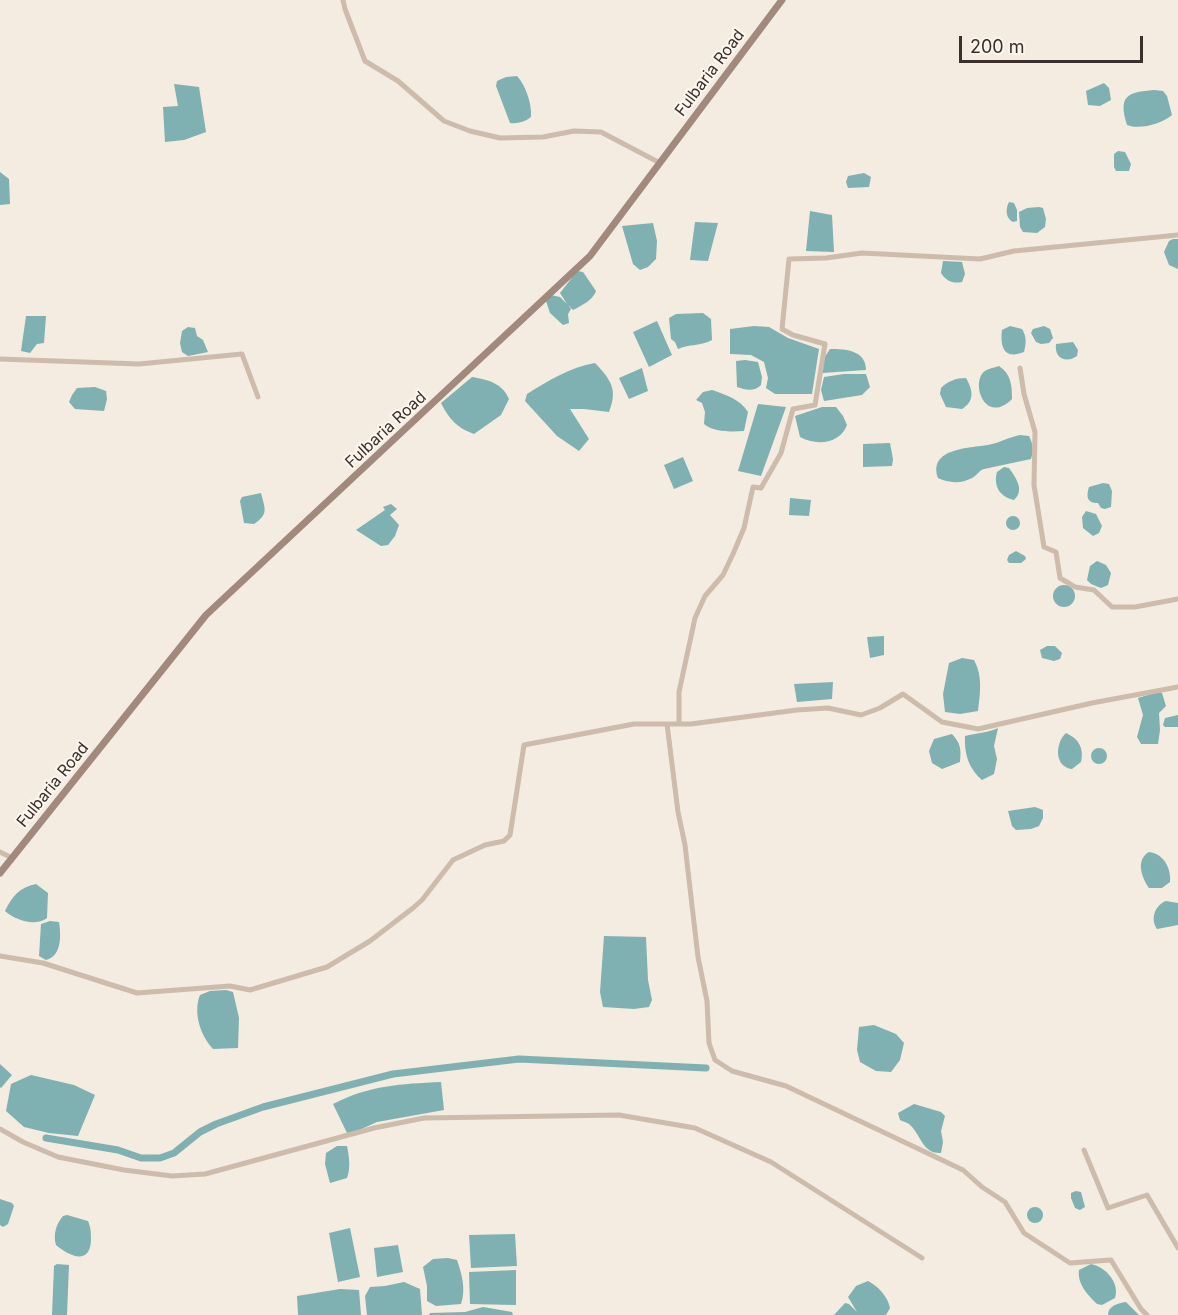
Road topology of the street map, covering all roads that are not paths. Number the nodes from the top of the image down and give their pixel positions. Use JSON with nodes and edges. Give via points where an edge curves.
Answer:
{"nodes":[{"id":1,"x":344,"y":0,"type":"edge"},
{"id":2,"x":782,"y":0,"type":"edge"},
{"id":3,"x":660,"y":163,"type":"junction"},
{"id":4,"x":1178,"y":235,"type":"edge"},
{"id":5,"x":0,"y":359,"type":"edge"},
{"id":6,"x":1020,"y":368,"type":"dead end"},
{"id":7,"x":258,"y":397,"type":"dead end"},
{"id":8,"x":1178,"y":599,"type":"edge"},
{"id":9,"x":1178,"y":687,"type":"edge"},
{"id":10,"x":667,"y":724,"type":"junction"},
{"id":11,"x":679,"y":724,"type":"junction"},
{"id":12,"x":0,"y":852,"type":"edge"},
{"id":13,"x":12,"y":858,"type":"junction"},
{"id":14,"x":0,"y":873,"type":"edge"},
{"id":15,"x":0,"y":956,"type":"edge"},
{"id":16,"x":0,"y":1129,"type":"edge"},
{"id":17,"x":1084,"y":1150,"type":"dead end"},
{"id":18,"x":1178,"y":1248,"type":"edge"},
{"id":19,"x":922,"y":1258,"type":"dead end"},
{"id":20,"x":1147,"y":1315,"type":"edge"}],
"edges":[{"from":1,"to":3,"type":"street","via":[[365,61],[398,81],[444,121],[500,138],[601,132]]},
{"from":2,"to":3,"type":"main road","name":"Fulbaria Road"},
{"from":3,"to":13,"type":"main road","name":"Fulbaria Road","via":[[590,256],[206,615]]},
{"from":4,"to":11,"type":"street","via":[[1014,251],[980,259],[862,253],[789,259],[782,329],[825,344],[815,405],[793,409],[781,453],[761,488],[753,487],[744,528],[733,554],[695,618],[679,692]]},
{"from":5,"to":7,"type":"street","via":[[139,364],[242,354]]},
{"from":6,"to":8,"type":"street","via":[[1035,432],[1034,485],[1044,547],[1056,552],[1060,578],[1075,587],[1094,590],[1112,607],[1135,608]]},
{"from":9,"to":11,"type":"street","via":[[978,729],[942,722],[903,694],[861,715],[828,708]]},
{"from":10,"to":11,"type":"street"},
{"from":10,"to":15,"type":"street","via":[[634,724],[524,745],[510,835],[504,841],[453,860],[413,908],[327,967],[250,990],[230,986],[137,993],[43,963]]},
{"from":10,"to":20,"type":"street","via":[[714,1060],[732,1071],[786,1086],[963,1170],[1005,1202],[1023,1233],[1070,1263],[1110,1260]]},
{"from":12,"to":13,"type":"street"},
{"from":13,"to":14,"type":"main road","name":"Fulbaria Road"},
{"from":16,"to":19,"type":"street","via":[[58,1157],[172,1176],[205,1174],[424,1118],[619,1115],[695,1128],[771,1162]]},
{"from":17,"to":18,"type":"street","via":[[1108,1208],[1147,1195]]}]}
